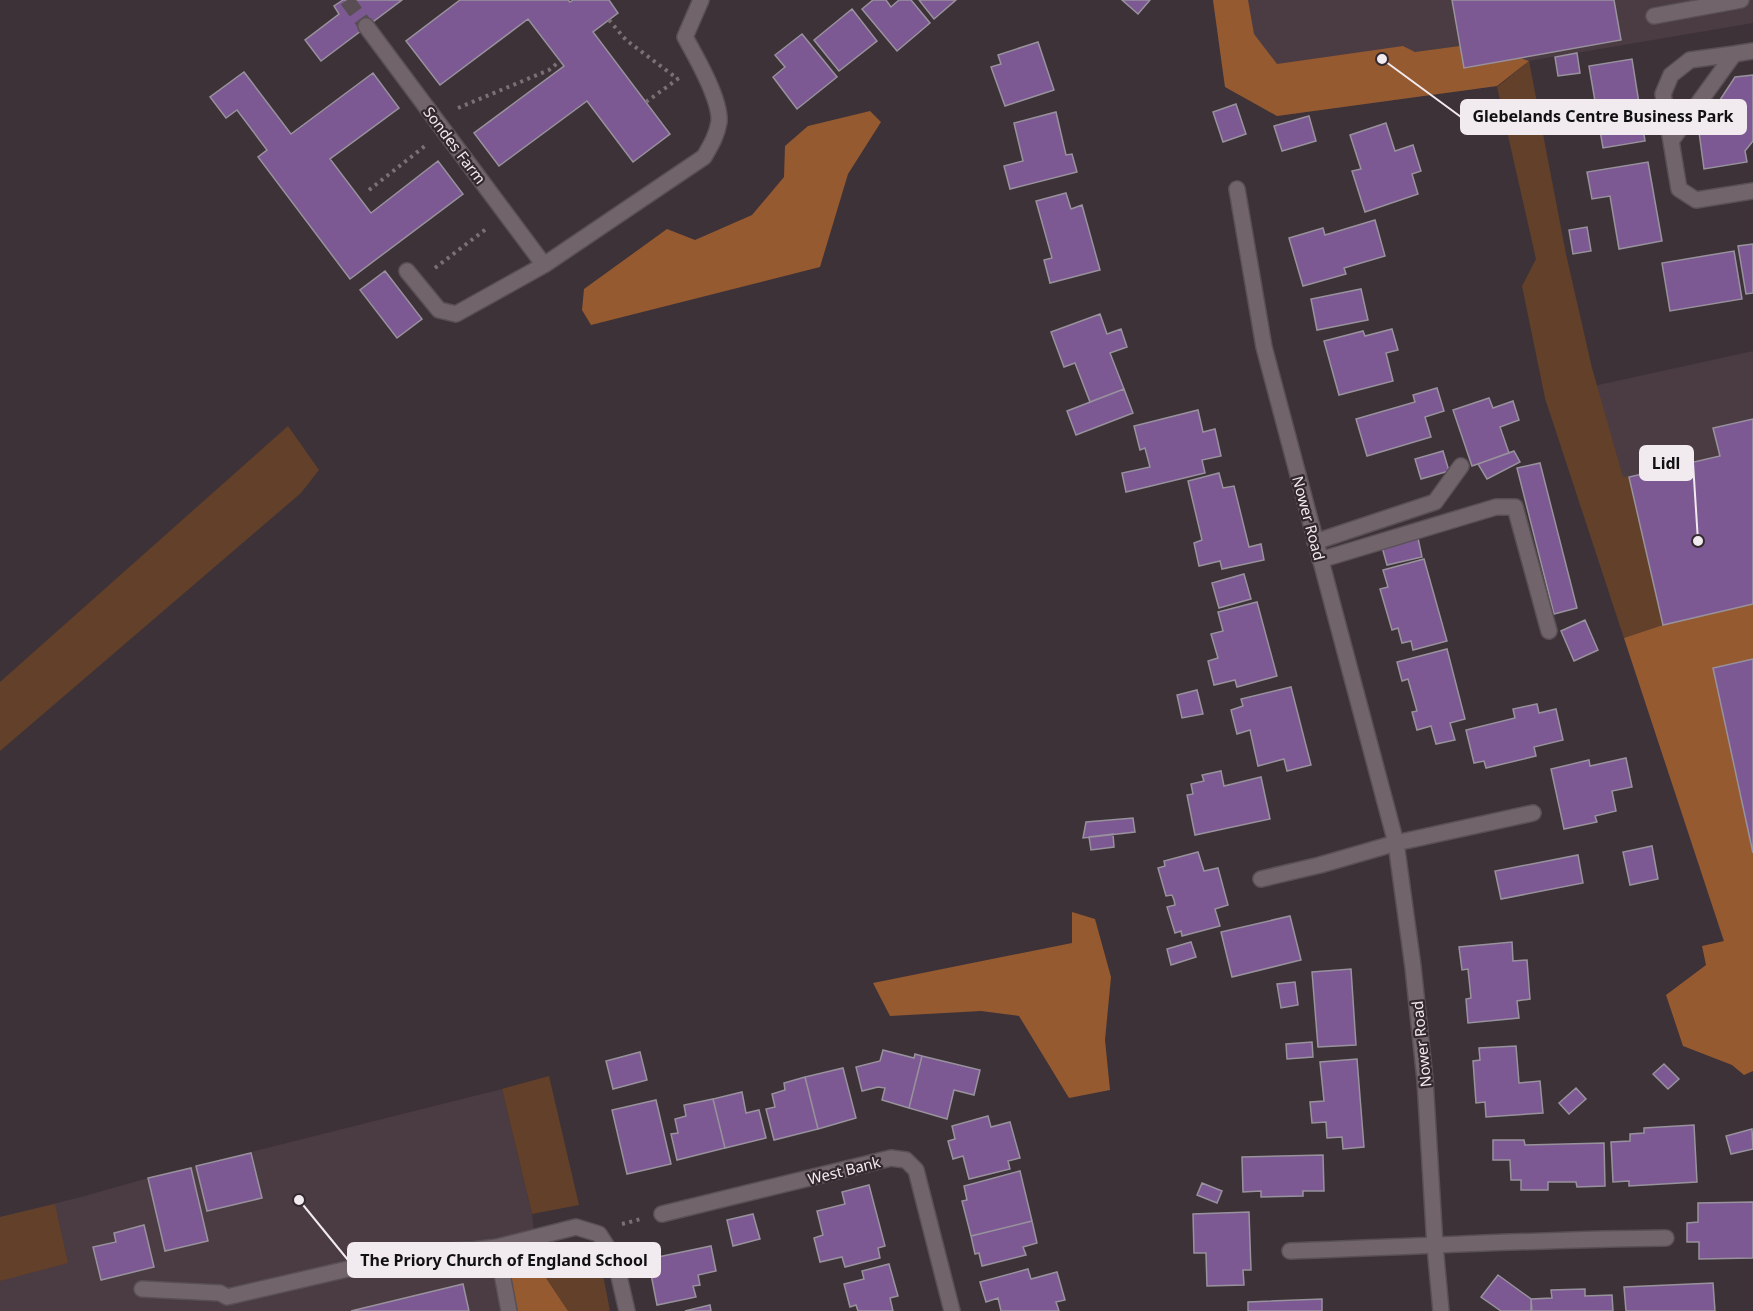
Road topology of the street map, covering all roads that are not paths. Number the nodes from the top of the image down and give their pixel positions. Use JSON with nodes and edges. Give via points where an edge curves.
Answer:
{"nodes":[{"id":1,"x":702,"y":0,"type":"edge"},
{"id":2,"x":1741,"y":0,"type":"edge"},
{"id":3,"x":1654,"y":16,"type":"dead end"},
{"id":4,"x":366,"y":26,"type":"tunnel mouth"},
{"id":5,"x":1753,"y":51,"type":"edge"},
{"id":6,"x":1734,"y":54,"type":"junction"},
{"id":7,"x":1671,"y":141,"type":"junction"},
{"id":8,"x":1237,"y":189,"type":"dead end"},
{"id":9,"x":1753,"y":191,"type":"edge"},
{"id":10,"x":544,"y":265,"type":"junction"},
{"id":11,"x":412,"y":277,"type":"road end"},
{"id":12,"x":1461,"y":466,"type":"dead end"},
{"id":13,"x":1315,"y":542,"type":"junction"},
{"id":14,"x":1320,"y":560,"type":"junction"},
{"id":15,"x":1549,"y":631,"type":"dead end"},
{"id":16,"x":1533,"y":813,"type":"dead end"},
{"id":17,"x":1396,"y":843,"type":"junction"},
{"id":18,"x":1261,"y":879,"type":"dead end"},
{"id":19,"x":662,"y":1214,"type":"road end"},
{"id":20,"x":1666,"y":1238,"type":"dead end"},
{"id":21,"x":1435,"y":1246,"type":"junction"},
{"id":22,"x":497,"y":1247,"type":"junction"},
{"id":23,"x":1290,"y":1251,"type":"dead end"},
{"id":24,"x":142,"y":1289,"type":"dead end"},
{"id":25,"x":509,"y":1311,"type":"edge"},
{"id":26,"x":627,"y":1311,"type":"edge"},
{"id":27,"x":952,"y":1311,"type":"edge"},
{"id":28,"x":1441,"y":1311,"type":"edge"}],
"edges":[{"from":1,"to":10,"type":"street","via":[[685,38],[711,89],[719,119],[715,138],[704,157]]},
{"from":2,"to":3,"type":"street"},
{"from":4,"to":10,"type":"street","name":"Sondes Farm"},
{"from":5,"to":6,"type":"street"},
{"from":6,"to":7,"type":"street"},
{"from":6,"to":7,"type":"street","via":[[1690,60],[1671,75],[1663,94]]},
{"from":7,"to":9,"type":"street","via":[[1679,189],[1696,200]]},
{"from":8,"to":13,"type":"street","name":"Nower Road","via":[[1264,347]]},
{"from":10,"to":11,"type":"street","via":[[456,314],[439,310]]},
{"from":12,"to":13,"type":"street","via":[[1435,502]]},
{"from":13,"to":14,"type":"street","name":"Nower Road"},
{"from":14,"to":15,"type":"street","via":[[1496,507],[1515,507]]},
{"from":14,"to":17,"type":"street","name":"Nower Road"},
{"from":16,"to":17,"type":"street"},
{"from":17,"to":18,"type":"street"},
{"from":17,"to":21,"type":"street","name":"Nower Road","via":[[1425,1080]]},
{"from":19,"to":27,"type":"street","name":"West Bank","via":[[891,1158],[906,1160],[916,1170]]},
{"from":20,"to":21,"type":"street"},
{"from":21,"to":23,"type":"street"},
{"from":21,"to":28,"type":"street","name":"Nower Road"},
{"from":22,"to":24,"type":"street","via":[[421,1252],[227,1297],[220,1293]]},
{"from":22,"to":25,"type":"street"},
{"from":22,"to":26,"type":"street","via":[[576,1227],[599,1234],[615,1259]]}]}
